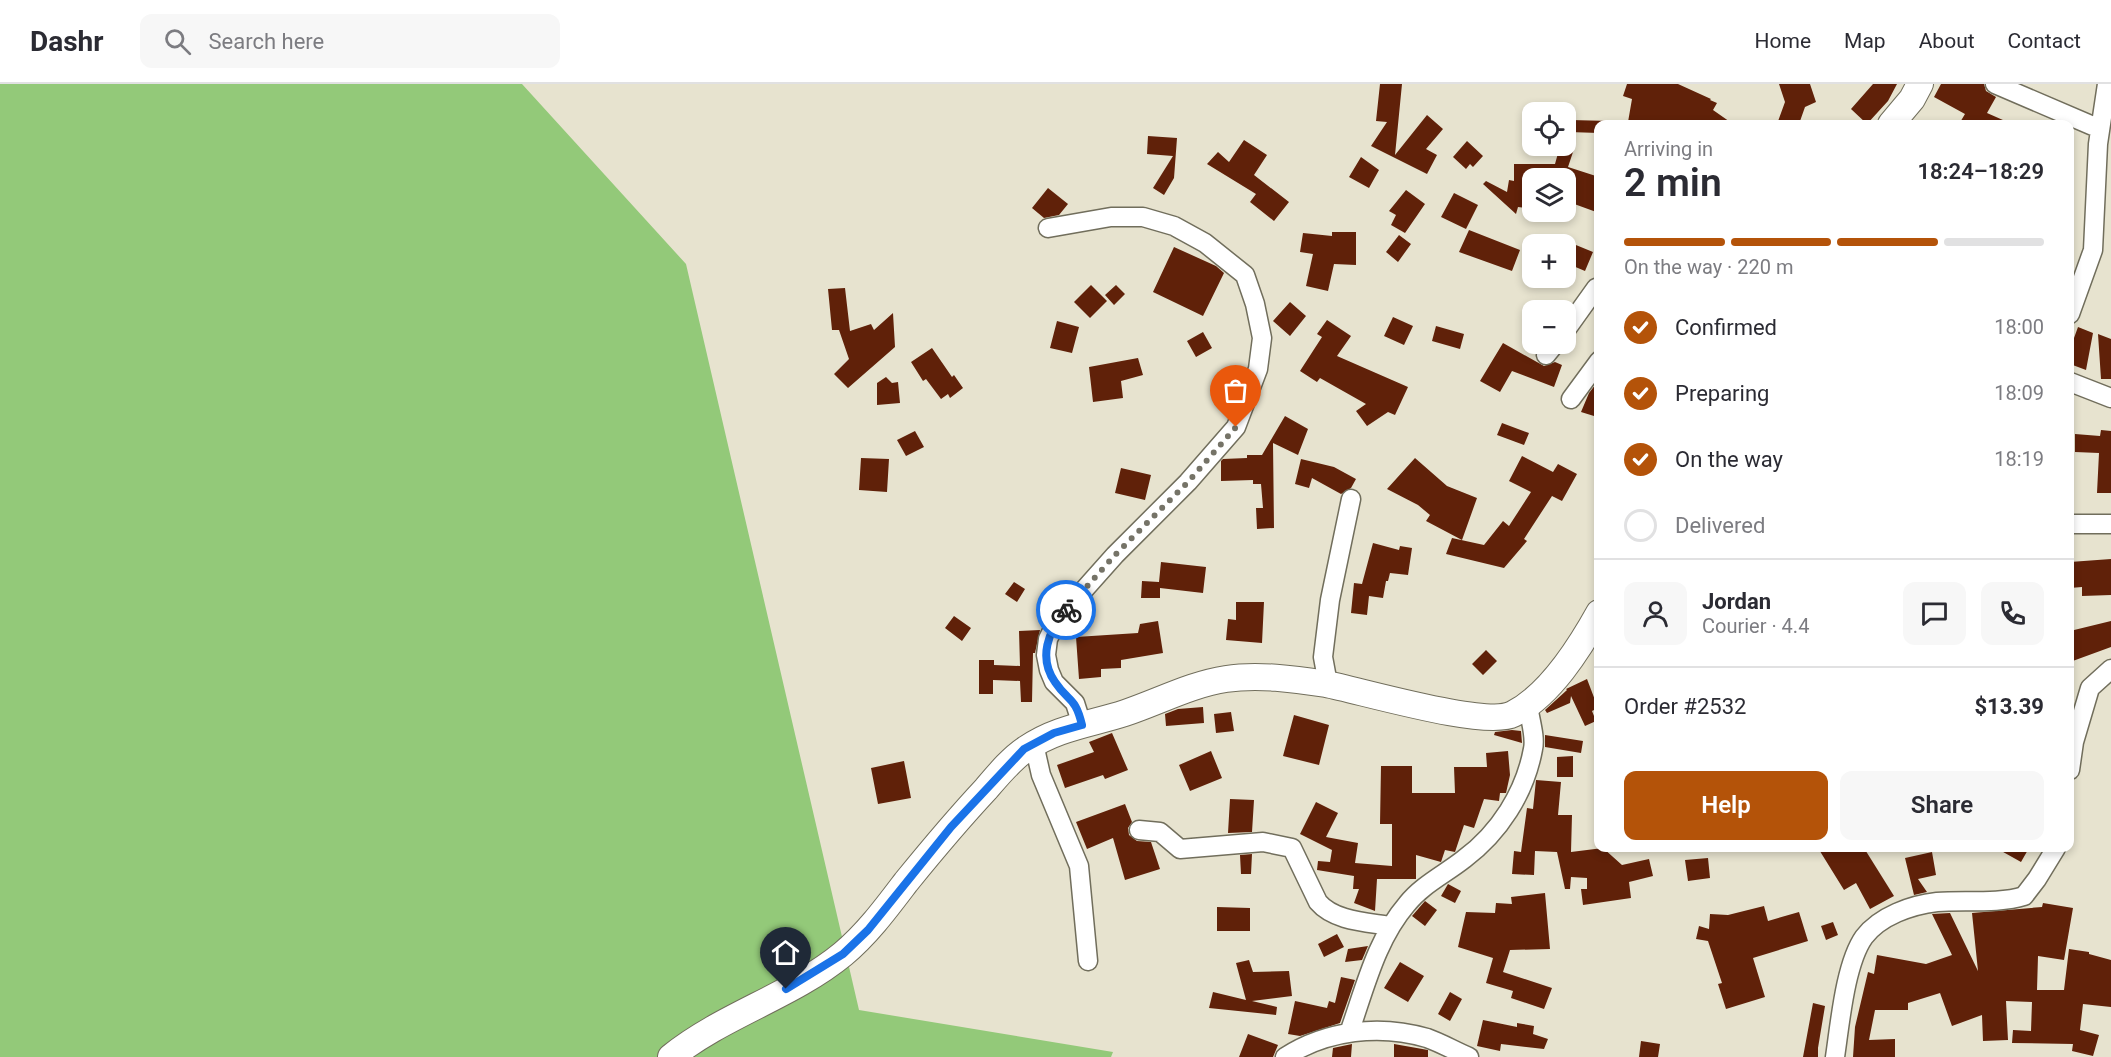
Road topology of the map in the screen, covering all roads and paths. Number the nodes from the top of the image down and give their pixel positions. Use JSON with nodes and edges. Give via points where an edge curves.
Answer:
{"nodes":[{"id":1,"x":1920,"y":84,"type":"edge"},
{"id":2,"x":1995,"y":84,"type":"edge"},
{"id":3,"x":2107,"y":84,"type":"edge"},
{"id":4,"x":1894,"y":120,"type":"edge"},
{"id":5,"x":2100,"y":129,"type":"junction"},
{"id":6,"x":1048,"y":228,"type":"dead end"},
{"id":7,"x":1594,"y":291,"type":"edge"},
{"id":8,"x":2074,"y":303,"type":"edge"},
{"id":9,"x":1576,"y":316,"type":"edge"},
{"id":10,"x":1594,"y":368,"type":"edge"},
{"id":11,"x":2074,"y":384,"type":"edge"},
{"id":12,"x":2111,"y":398,"type":"edge"},
{"id":13,"x":1571,"y":399,"type":"dead end"},
{"id":14,"x":1351,"y":499,"type":"dead end"},
{"id":15,"x":2074,"y":524,"type":"edge"},
{"id":16,"x":2111,"y":524,"type":"edge"},
{"id":17,"x":1594,"y":623,"type":"edge"},
{"id":18,"x":2111,"y":669,"type":"edge"},
{"id":19,"x":1328,"y":684,"type":"junction"},
{"id":20,"x":1528,"y":704,"type":"junction"},
{"id":21,"x":1082,"y":725,"type":"junction"},
{"id":22,"x":2074,"y":742,"type":"edge"},
{"id":23,"x":1034,"y":744,"type":"junction"},
{"id":24,"x":1139,"y":830,"type":"dead end"},
{"id":25,"x":2054,"y":852,"type":"edge"},
{"id":26,"x":1390,"y":926,"type":"junction"},
{"id":27,"x":1088,"y":961,"type":"dead end"},
{"id":28,"x":1350,"y":1033,"type":"junction"},
{"id":29,"x":671,"y":1057,"type":"edge"},
{"id":30,"x":1285,"y":1057,"type":"edge"},
{"id":31,"x":1469,"y":1057,"type":"edge"},
{"id":32,"x":1835,"y":1057,"type":"edge"}],
"edges":[{"from":1,"to":4,"type":"main road"},
{"from":2,"to":5,"type":"street"},
{"from":3,"to":5,"type":"street"},
{"from":5,"to":8,"type":"street","via":[[2093,250]]},
{"from":6,"to":21,"type":"street","via":[[1111,217],[1143,218],[1174,226],[1204,243],[1245,275],[1262,338],[1258,369],[1236,427],[1058,619],[1048,639],[1049,670],[1054,682],[1075,703]]},
{"from":7,"to":9,"type":"street"},
{"from":10,"to":13,"type":"street"},
{"from":11,"to":12,"type":"street"},
{"from":14,"to":19,"type":"street","via":[[1330,600],[1323,657]]},
{"from":15,"to":16,"type":"street"},
{"from":17,"to":20,"type":"main road","via":[[1568,662]]},
{"from":18,"to":22,"type":"street","via":[[2090,688]]},
{"from":19,"to":20,"type":"main road","via":[[1494,718],[1513,714]]},
{"from":19,"to":21,"type":"main road","via":[[1286,678],[1226,679]]},
{"from":20,"to":26,"type":"street","via":[[1534,748],[1504,819],[1466,858],[1415,896]]},
{"from":21,"to":23,"type":"main road"},
{"from":23,"to":27,"type":"street","via":[[1041,775],[1079,866]]},
{"from":23,"to":29,"type":"main road","via":[[1008,765],[951,827],[868,930],[843,954],[689,1042]]},
{"from":24,"to":26,"type":"street","via":[[1160,832],[1180,849],[1263,842],[1292,848],[1324,909]]},
{"from":25,"to":32,"type":"street","via":[[2024,896],[1912,907],[1894,914],[1864,936],[1845,992]]},
{"from":26,"to":28,"type":"street"},
{"from":28,"to":30,"type":"street","via":[[1329,1036]]},
{"from":28,"to":31,"type":"street","via":[[1402,1032]]}]}
